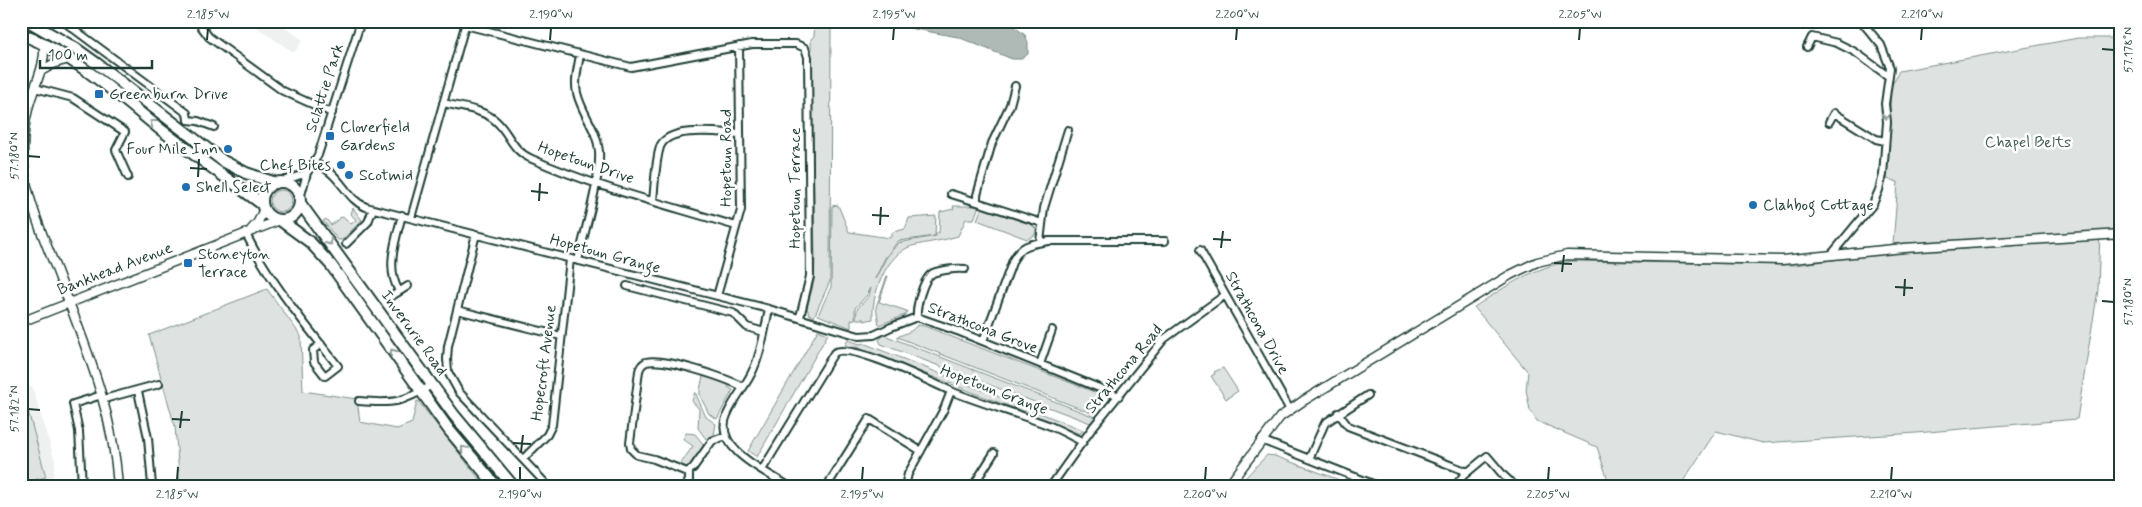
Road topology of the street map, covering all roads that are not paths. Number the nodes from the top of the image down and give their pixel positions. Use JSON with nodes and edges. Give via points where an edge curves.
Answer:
{"nodes":[{"id":1,"x":28,"y":21,"type":"edge"},
{"id":2,"x":63,"y":21,"type":"edge"},
{"id":3,"x":198,"y":21,"type":"edge"},
{"id":4,"x":361,"y":21,"type":"edge"},
{"id":5,"x":1861,"y":21,"type":"edge"},
{"id":6,"x":466,"y":23,"type":"edge"},
{"id":7,"x":21,"y":34,"type":"edge"},
{"id":8,"x":44,"y":44,"type":"junction"},
{"id":9,"x":739,"y":46,"type":"junction"},
{"id":10,"x":1807,"y":47,"type":"dead end"},
{"id":11,"x":580,"y":55,"type":"junction"},
{"id":12,"x":69,"y":59,"type":"junction"},
{"id":13,"x":41,"y":71,"type":"junction"},
{"id":14,"x":1888,"y":76,"type":"junction"},
{"id":15,"x":1015,"y":86,"type":"dead end"},
{"id":16,"x":35,"y":88,"type":"junction"},
{"id":17,"x":443,"y":103,"type":"junction"},
{"id":18,"x":332,"y":113,"type":"junction"},
{"id":19,"x":188,"y":120,"type":"junction"},
{"id":20,"x":1830,"y":122,"type":"dead end"},
{"id":21,"x":214,"y":127,"type":"dead end"},
{"id":22,"x":181,"y":130,"type":"junction"},
{"id":23,"x":1068,"y":130,"type":"dead end"},
{"id":24,"x":740,"y":134,"type":"junction"},
{"id":25,"x":1886,"y":141,"type":"junction"},
{"id":26,"x":314,"y":163,"type":"junction"},
{"id":27,"x":307,"y":174,"type":"junction"},
{"id":28,"x":128,"y":177,"type":"dead end"},
{"id":29,"x":278,"y":182,"type":"junction"},
{"id":30,"x":595,"y":183,"type":"junction"},
{"id":31,"x":951,"y":194,"type":"dead end"},
{"id":32,"x":653,"y":200,"type":"junction"},
{"id":33,"x":300,"y":201,"type":"junction"},
{"id":34,"x":977,"y":202,"type":"junction"},
{"id":35,"x":263,"y":206,"type":"junction"},
{"id":36,"x":369,"y":208,"type":"junction"},
{"id":37,"x":402,"y":215,"type":"junction"},
{"id":38,"x":411,"y":218,"type":"junction"},
{"id":39,"x":280,"y":220,"type":"junction"},
{"id":40,"x":1042,"y":224,"type":"junction"},
{"id":41,"x":736,"y":226,"type":"junction"},
{"id":42,"x":247,"y":233,"type":"junction"},
{"id":43,"x":476,"y":234,"type":"junction"},
{"id":44,"x":2121,"y":234,"type":"edge"},
{"id":45,"x":1165,"y":241,"type":"dead end"},
{"id":46,"x":1040,"y":242,"type":"junction"},
{"id":47,"x":346,"y":244,"type":"dead end"},
{"id":48,"x":1200,"y":250,"type":"dead end"},
{"id":49,"x":1830,"y":255,"type":"junction"},
{"id":50,"x":570,"y":259,"type":"junction"},
{"id":51,"x":578,"y":261,"type":"junction"},
{"id":52,"x":965,"y":269,"type":"dead end"},
{"id":53,"x":632,"y":275,"type":"junction"},
{"id":54,"x":408,"y":286,"type":"dead end"},
{"id":55,"x":399,"y":291,"type":"junction"},
{"id":56,"x":1225,"y":295,"type":"junction"},
{"id":57,"x":392,"y":296,"type":"dead end"},
{"id":58,"x":717,"y":296,"type":"junction"},
{"id":59,"x":68,"y":302,"type":"junction"},
{"id":60,"x":769,"y":309,"type":"junction"},
{"id":61,"x":457,"y":310,"type":"junction"},
{"id":62,"x":800,"y":317,"type":"junction"},
{"id":63,"x":917,"y":317,"type":"junction"},
{"id":64,"x":21,"y":322,"type":"edge"},
{"id":65,"x":837,"y":330,"type":"joint"},
{"id":66,"x":1052,"y":330,"type":"dead end"},
{"id":67,"x":764,"y":332,"type":"junction"},
{"id":68,"x":561,"y":336,"type":"junction"},
{"id":69,"x":983,"y":341,"type":"junction"},
{"id":70,"x":321,"y":344,"type":"junction"},
{"id":71,"x":1040,"y":364,"type":"junction"},
{"id":72,"x":159,"y":384,"type":"dead end"},
{"id":73,"x":432,"y":384,"type":"junction"},
{"id":74,"x":743,"y":387,"type":"junction"},
{"id":75,"x":138,"y":391,"type":"junction"},
{"id":76,"x":951,"y":391,"type":"junction"},
{"id":77,"x":421,"y":392,"type":"junction"},
{"id":78,"x":1368,"y":395,"type":"dead end"},
{"id":79,"x":1119,"y":396,"type":"junction"},
{"id":80,"x":103,"y":397,"type":"junction"},
{"id":81,"x":359,"y":401,"type":"dead end"},
{"id":82,"x":1290,"y":410,"type":"junction"},
{"id":83,"x":1338,"y":414,"type":"junction"},
{"id":84,"x":726,"y":436,"type":"junction"},
{"id":85,"x":1261,"y":440,"type":"junction"},
{"id":86,"x":1083,"y":442,"type":"junction"},
{"id":87,"x":921,"y":451,"type":"junction"},
{"id":88,"x":994,"y":453,"type":"dead end"},
{"id":89,"x":523,"y":459,"type":"junction"},
{"id":90,"x":1309,"y":459,"type":"junction"},
{"id":91,"x":762,"y":470,"type":"junction"},
{"id":92,"x":689,"y":471,"type":"junction"},
{"id":93,"x":1468,"y":472,"type":"junction"},
{"id":94,"x":1356,"y":477,"type":"junction"},
{"id":95,"x":510,"y":482,"type":"edge"},
{"id":96,"x":907,"y":485,"type":"edge"},
{"id":97,"x":82,"y":486,"type":"edge"},
{"id":98,"x":118,"y":486,"type":"edge"},
{"id":99,"x":152,"y":486,"type":"edge"},
{"id":100,"x":496,"y":486,"type":"edge"},
{"id":101,"x":548,"y":486,"type":"edge"},
{"id":102,"x":686,"y":486,"type":"edge"},
{"id":103,"x":789,"y":486,"type":"edge"},
{"id":104,"x":827,"y":486,"type":"edge"},
{"id":105,"x":973,"y":486,"type":"edge"},
{"id":106,"x":1051,"y":486,"type":"edge"},
{"id":107,"x":1228,"y":486,"type":"edge"},
{"id":108,"x":1352,"y":486,"type":"edge"},
{"id":109,"x":1378,"y":486,"type":"edge"},
{"id":110,"x":1456,"y":486,"type":"edge"},
{"id":111,"x":1515,"y":486,"type":"edge"}],
"edges":[{"from":1,"to":22,"type":"main road","via":[[75,48]]},
{"from":2,"to":19,"type":"street","via":[[187,113]]},
{"from":3,"to":18,"type":"street","via":[[209,38],[283,90]]},
{"from":4,"to":18,"type":"street","name":"Sclattie Park"},
{"from":5,"to":14,"type":"street","via":[[1881,45],[1890,68]]},
{"from":6,"to":11,"type":"street"},
{"from":6,"to":17,"type":"street"},
{"from":7,"to":8,"type":"main road"},
{"from":8,"to":12,"type":"main road"},
{"from":8,"to":13,"type":"street"},
{"from":9,"to":11,"type":"street","via":[[631,67]]},
{"from":9,"to":24,"type":"street","name":"Hopetoun Road"},
{"from":9,"to":62,"type":"street","name":"Hopetoun Terrace","via":[[796,44],[805,48],[808,57],[810,276]]},
{"from":10,"to":14,"type":"street","via":[[1812,36],[1837,43]]},
{"from":11,"to":30,"type":"street","via":[[577,93],[598,143]]},
{"from":12,"to":13,"type":"street","via":[[54,62]]},
{"from":35,"to":12,"type":"main road","one_way":true},
{"from":13,"to":16,"type":"street"},
{"from":14,"to":25,"type":"street","one_way":true},
{"from":15,"to":34,"type":"street","via":[[992,143]]},
{"from":16,"to":28,"type":"street","via":[[74,98],[126,132],[116,150]]},
{"from":16,"to":59,"type":"street","via":[[24,131],[26,178],[44,240]]},
{"from":17,"to":30,"type":"street","name":"Hopetoun Drive","via":[[487,115],[497,122],[514,148],[522,154]]},
{"from":17,"to":38,"type":"street"},
{"from":18,"to":26,"type":"street","name":"Sclattie Park"},
{"from":19,"to":21,"type":"street","via":[[198,120]]},
{"from":19,"to":22,"type":"street"},
{"from":20,"to":25,"type":"street","via":[[1834,113],[1876,139]]},
{"from":22,"to":29,"type":"main road","via":[[237,169]]},
{"from":23,"to":40,"type":"street"},
{"from":24,"to":32,"type":"street","via":[[678,133],[665,139],[660,148]]},
{"from":24,"to":41,"type":"street","name":"Hopetoun Road","via":[[741,210]]},
{"from":25,"to":49,"type":"street","via":[[1879,190],[1872,204]]},
{"from":26,"to":27,"type":"street","name":"Sclattie Park"},
{"from":26,"to":36,"type":"street","via":[[331,171],[356,202]]},
{"from":27,"to":29,"type":"street"},
{"from":27,"to":33,"type":"street","name":"Sclattie Park"},
{"from":29,"to":33,"type":"main road","via":[[293,187]]},
{"from":29,"to":35,"type":"main road","via":[[264,192]]},
{"from":30,"to":32,"type":"street","name":"Hopetoun Drive"},
{"from":30,"to":51,"type":"street"},
{"from":31,"to":34,"type":"street"},
{"from":32,"to":41,"type":"street","name":"Hopetoun Drive"},
{"from":33,"to":39,"type":"main road","via":[[294,214]]},
{"from":33,"to":73,"type":"main road","name":"Inverurie Road","one_way":true},
{"from":34,"to":40,"type":"street"},
{"from":35,"to":39,"type":"main road","via":[[270,216]]},
{"from":35,"to":42,"type":"street","via":[[257,224]]},
{"from":36,"to":37,"type":"street","name":"Hopetoun Grange"},
{"from":36,"to":47,"type":"street","via":[[368,222]]},
{"from":37,"to":38,"type":"street","name":"Hopetoun Grange"},
{"from":37,"to":55,"type":"street","via":[[392,263]]},
{"from":38,"to":43,"type":"street","name":"Hopetoun Grange"},
{"from":39,"to":42,"type":"street","name":"Bankhead Avenue"},
{"from":77,"to":39,"type":"main road","name":"Inverurie Road","one_way":true,"via":[[331,265],[314,245]]},
{"from":40,"to":46,"type":"street"},
{"from":41,"to":58,"type":"street","name":"Hopetoun Road"},
{"from":42,"to":59,"type":"street","name":"Bankhead Avenue"},
{"from":42,"to":70,"type":"street","via":[[268,272]]},
{"from":43,"to":50,"type":"street","name":"Hopetoun Grange"},
{"from":43,"to":61,"type":"street"},
{"from":44,"to":49,"type":"street"},
{"from":45,"to":46,"type":"street"},
{"from":46,"to":69,"type":"street","via":[[1019,250],[1013,260]]},
{"from":48,"to":56,"type":"street","name":"Strathcona Drive"},
{"from":49,"to":82,"type":"street","via":[[1765,260],[1566,255],[1537,262],[1510,275]]},
{"from":50,"to":51,"type":"street","name":"Hopetoun Grange"},
{"from":50,"to":68,"type":"street","name":"Hopecroft Avenue"},
{"from":51,"to":53,"type":"street","name":"Hopetoun Grange"},
{"from":52,"to":63,"type":"street","via":[[933,273],[916,309]]},
{"from":53,"to":58,"type":"street","name":"Hopetoun Grange"},
{"from":53,"to":67,"type":"street","name":"Hopetoun Grange","via":[[628,286],[733,313],[748,327]]},
{"from":54,"to":55,"type":"street"},
{"from":55,"to":57,"type":"street"},
{"from":56,"to":79,"type":"street","name":"Strathcona Road","via":[[1169,335]]},
{"from":56,"to":82,"type":"street","name":"Strathcona Drive"},
{"from":58,"to":60,"type":"street","name":"Hopetoun Grange"},
{"from":59,"to":64,"type":"street","name":"Bankhead Avenue"},
{"from":59,"to":80,"type":"street"},
{"from":60,"to":62,"type":"street","name":"Hopetoun Grange"},
{"from":60,"to":67,"type":"street"},
{"from":61,"to":68,"type":"street"},
{"from":61,"to":89,"type":"street","via":[[447,359],[453,382]]},
{"from":62,"to":65,"type":"street","name":"Hopetoun Grange"},
{"from":63,"to":65,"type":"street","name":"Strathcona Grove","via":[[874,336]]},
{"from":63,"to":69,"type":"street","name":"Strathcona Grove"},
{"from":66,"to":71,"type":"street"},
{"from":67,"to":74,"type":"street","via":[[754,368]]},
{"from":68,"to":89,"type":"street","name":"Hopecroft Avenue","via":[[551,430]]},
{"from":69,"to":71,"type":"street","name":"Strathcona Grove"},
{"from":70,"to":70,"type":"street","via":[[338,366],[325,376],[314,362],[313,350]]},
{"from":71,"to":79,"type":"street","name":"Strathcona Grove"},
{"from":72,"to":75,"type":"street"},
{"from":73,"to":77,"type":"street"},
{"from":73,"to":95,"type":"main road","name":"Inverurie Road"},
{"from":74,"to":84,"type":"street","via":[[726,417]]},
{"from":74,"to":92,"type":"street","via":[[726,378],[670,364],[649,362],[640,367],[631,449],[637,456]]},
{"from":75,"to":80,"type":"street"},
{"from":75,"to":99,"type":"street","via":[[148,438]]},
{"from":76,"to":86,"type":"street","name":"Hopetoun Grange","via":[[1049,426]]},
{"from":76,"to":87,"type":"street"},
{"from":76,"to":91,"type":"street","name":"Hopetoun Grange","via":[[873,357],[837,350]]},
{"from":77,"to":81,"type":"street","via":[[403,401]]},
{"from":100,"to":77,"type":"main road","name":"Inverurie Road","one_way":true},
{"from":78,"to":83,"type":"street"},
{"from":79,"to":86,"type":"street","name":"Strathcona Road"},
{"from":80,"to":97,"type":"street","via":[[73,404],[79,431]]},
{"from":80,"to":98,"type":"street","via":[[112,433]]},
{"from":82,"to":85,"type":"street"},
{"from":83,"to":90,"type":"street","via":[[1322,427]]},
{"from":83,"to":93,"type":"street","via":[[1348,426]]},
{"from":84,"to":91,"type":"street","via":[[736,451]]},
{"from":84,"to":92,"type":"street","via":[[712,441]]},
{"from":85,"to":90,"type":"street"},
{"from":85,"to":107,"type":"street"},
{"from":86,"to":106,"type":"street","name":"Strathcona Road"},
{"from":87,"to":96,"type":"street","via":[[908,474]]},
{"from":87,"to":104,"type":"street","via":[[869,419]]},
{"from":88,"to":105,"type":"street","via":[[980,469]]},
{"from":89,"to":101,"type":"street"},
{"from":90,"to":94,"type":"street"},
{"from":91,"to":103,"type":"street"},
{"from":92,"to":102,"type":"street"},
{"from":93,"to":110,"type":"street"},
{"from":93,"to":111,"type":"street","via":[[1487,456]]},
{"from":94,"to":108,"type":"street"},
{"from":94,"to":109,"type":"street"}]}
